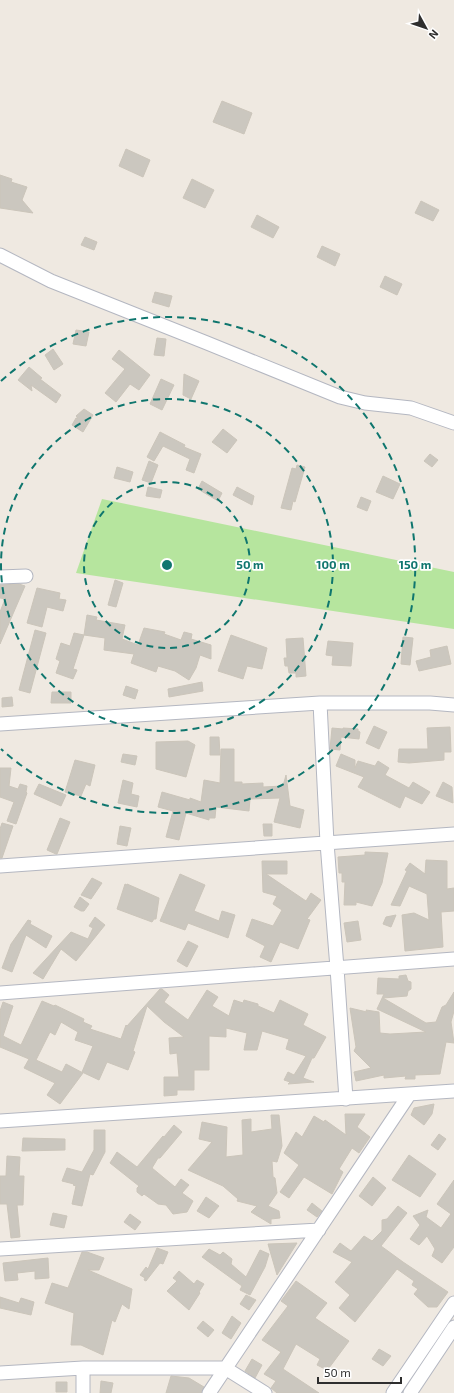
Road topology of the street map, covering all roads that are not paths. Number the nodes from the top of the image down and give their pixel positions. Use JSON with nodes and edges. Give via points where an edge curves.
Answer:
{"nodes":[{"id":1,"x":0,"y":255,"type":"edge"},
{"id":2,"x":454,"y":423,"type":"edge"},
{"id":3,"x":0,"y":576,"type":"edge"},
{"id":4,"x":26,"y":576,"type":"dead end"},
{"id":5,"x":320,"y":702,"type":"junction"},
{"id":6,"x":454,"y":705,"type":"edge"},
{"id":7,"x":0,"y":724,"type":"edge"},
{"id":8,"x":454,"y":834,"type":"edge"},
{"id":9,"x":327,"y":843,"type":"junction"},
{"id":10,"x":0,"y":866,"type":"edge"},
{"id":11,"x":454,"y":959,"type":"edge"},
{"id":12,"x":338,"y":968,"type":"junction"},
{"id":13,"x":0,"y":993,"type":"edge"},
{"id":14,"x":454,"y":1092,"type":"edge"},
{"id":15,"x":409,"y":1095,"type":"junction"},
{"id":16,"x":346,"y":1099,"type":"junction"},
{"id":17,"x":0,"y":1121,"type":"edge"},
{"id":18,"x":319,"y":1230,"type":"junction"},
{"id":19,"x":0,"y":1249,"type":"edge"},
{"id":20,"x":453,"y":1305,"type":"edge"},
{"id":21,"x":454,"y":1327,"type":"edge"},
{"id":22,"x":82,"y":1368,"type":"junction"},
{"id":23,"x":225,"y":1368,"type":"junction"},
{"id":24,"x":0,"y":1373,"type":"edge"},
{"id":25,"x":83,"y":1393,"type":"edge"},
{"id":26,"x":209,"y":1393,"type":"edge"},
{"id":27,"x":265,"y":1393,"type":"edge"},
{"id":28,"x":393,"y":1393,"type":"edge"},
{"id":29,"x":410,"y":1393,"type":"edge"}],
"edges":[{"from":1,"to":2,"type":"street","via":[[51,281],[340,397],[365,404],[411,408]]},
{"from":3,"to":4,"type":"street"},
{"from":5,"to":6,"type":"street"},
{"from":5,"to":7,"type":"street"},
{"from":5,"to":9,"type":"street"},
{"from":8,"to":9,"type":"street"},
{"from":9,"to":10,"type":"street"},
{"from":9,"to":12,"type":"street"},
{"from":11,"to":12,"type":"street"},
{"from":12,"to":13,"type":"street"},
{"from":12,"to":16,"type":"street"},
{"from":14,"to":15,"type":"street"},
{"from":15,"to":16,"type":"street"},
{"from":15,"to":18,"type":"street"},
{"from":16,"to":17,"type":"street"},
{"from":18,"to":19,"type":"street"},
{"from":18,"to":23,"type":"street"},
{"from":20,"to":28,"type":"street"},
{"from":21,"to":29,"type":"street"},
{"from":22,"to":23,"type":"street"},
{"from":22,"to":24,"type":"street"},
{"from":22,"to":25,"type":"street"},
{"from":23,"to":26,"type":"street"},
{"from":23,"to":27,"type":"street"}]}
